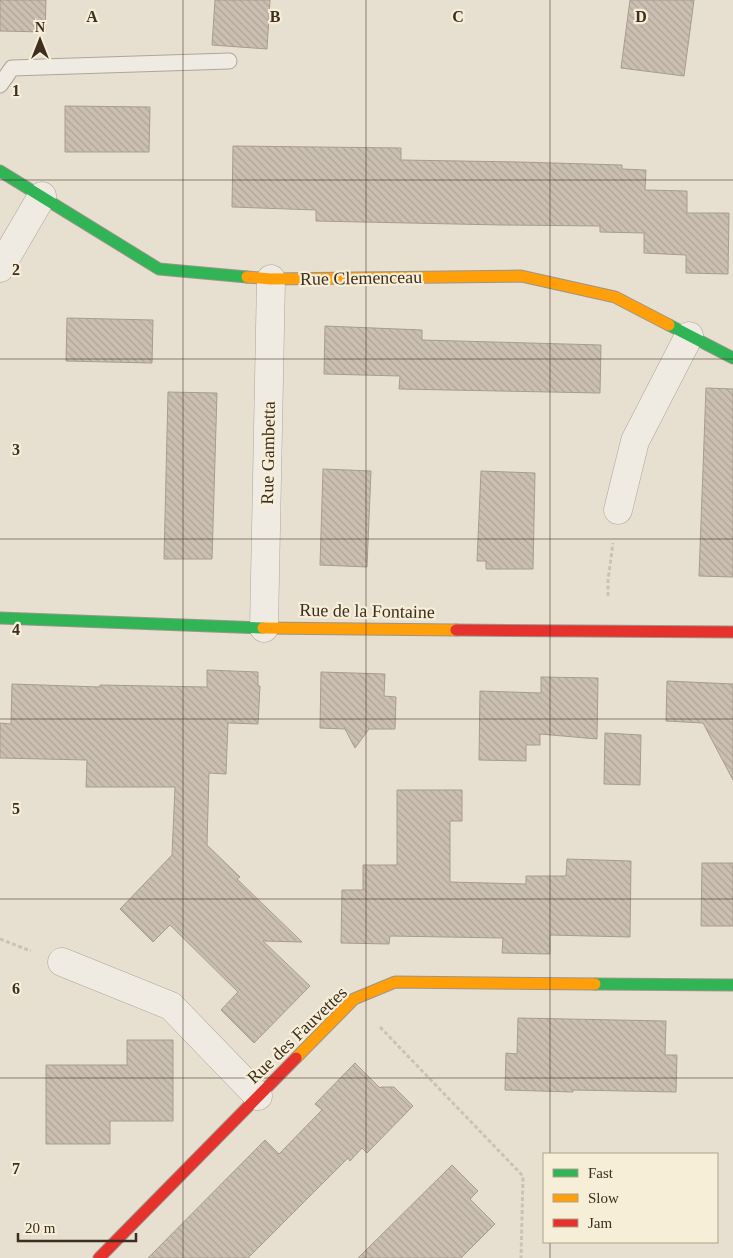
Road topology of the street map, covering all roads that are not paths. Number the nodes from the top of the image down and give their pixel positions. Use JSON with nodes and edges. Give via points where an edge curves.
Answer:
{"nodes":[{"id":1,"x":229,"y":61,"type":"dead end"},
{"id":2,"x":0,"y":85,"type":"edge"},
{"id":3,"x":0,"y":171,"type":"edge"},
{"id":4,"x":42,"y":196,"type":"junction"},
{"id":5,"x":0,"y":268,"type":"edge"},
{"id":6,"x":271,"y":279,"type":"junction"},
{"id":7,"x":689,"y":336,"type":"junction"},
{"id":8,"x":733,"y":358,"type":"edge"},
{"id":9,"x":618,"y":510,"type":"road end"},
{"id":10,"x":0,"y":618,"type":"edge"},
{"id":11,"x":264,"y":628,"type":"junction"},
{"id":12,"x":733,"y":632,"type":"edge"},
{"id":13,"x":62,"y":962,"type":"dead end"},
{"id":14,"x":733,"y":985,"type":"edge"},
{"id":15,"x":258,"y":1096,"type":"junction"},
{"id":16,"x":99,"y":1258,"type":"edge"}],
"edges":[{"from":1,"to":2,"type":"lane","via":[[12,68]]},
{"from":3,"to":4,"type":"street","name":"Rue Clemenceau"},
{"from":4,"to":5,"type":"street"},
{"from":4,"to":6,"type":"street","name":"Rue Clemenceau","via":[[159,269]]},
{"from":6,"to":7,"type":"street","name":"Rue Clemenceau","via":[[521,276],[615,297]]},
{"from":6,"to":11,"type":"street","name":"Rue Gambetta"},
{"from":7,"to":8,"type":"street","name":"Rue Clemenceau"},
{"from":7,"to":9,"type":"street","via":[[635,441]]},
{"from":10,"to":11,"type":"street","name":"Rue de la Fontaine"},
{"from":11,"to":12,"type":"street","name":"Rue de la Fontaine"},
{"from":13,"to":15,"type":"street","via":[[171,1006]]},
{"from":14,"to":15,"type":"street","name":"Rue des Fauvettes","via":[[395,982],[354,999]]},
{"from":15,"to":16,"type":"street","name":"Rue des Fauvettes"}]}
